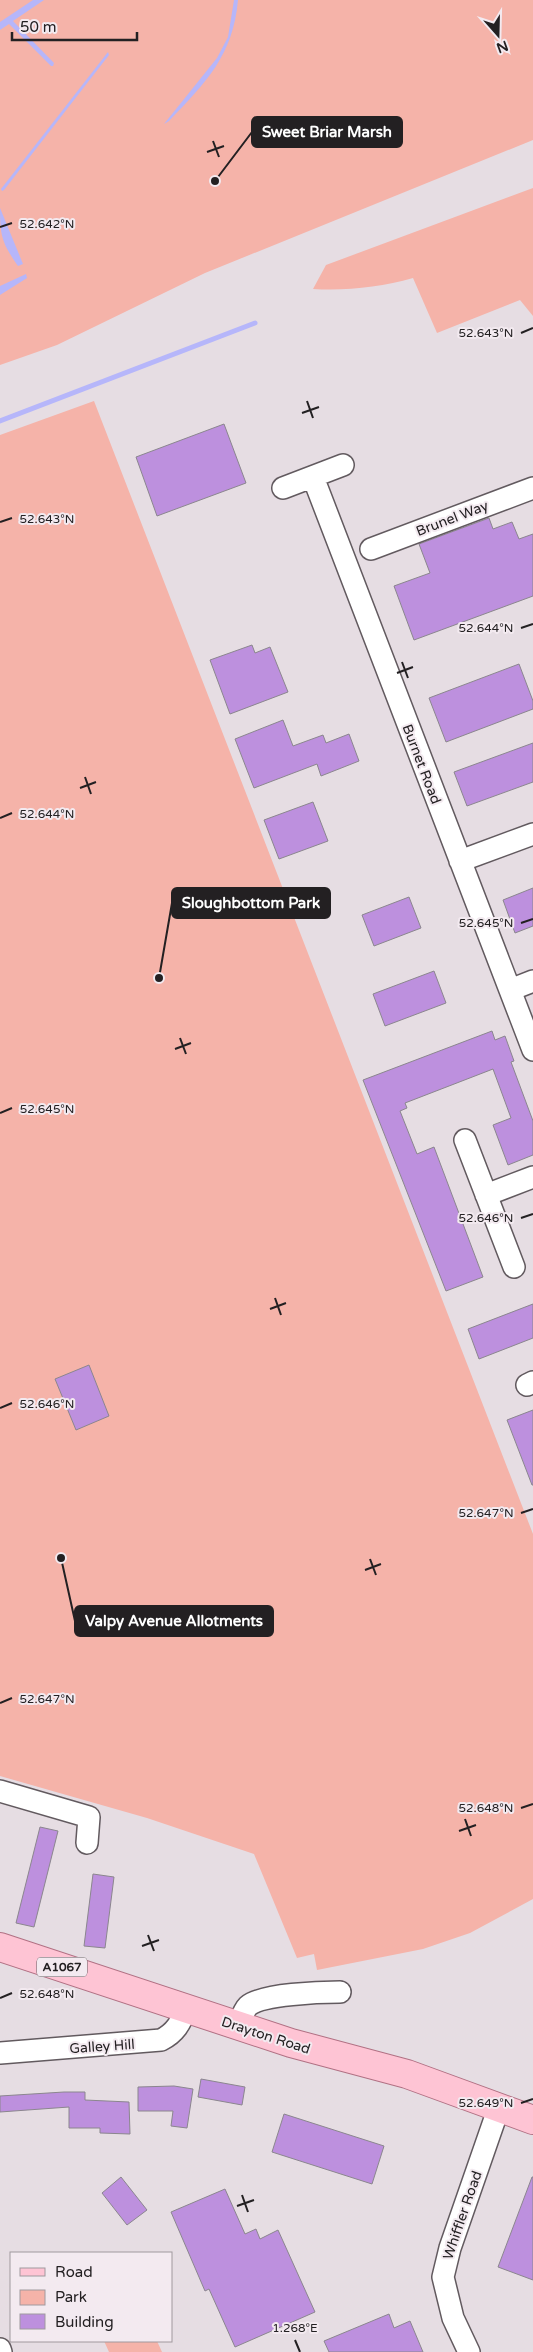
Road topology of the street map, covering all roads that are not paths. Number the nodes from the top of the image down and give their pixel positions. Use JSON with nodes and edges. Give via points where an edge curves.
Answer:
{"nodes":[{"id":1,"x":343,"y":465,"type":"dead end"},
{"id":2,"x":312,"y":477,"type":"junction"},
{"id":3,"x":283,"y":488,"type":"dead end"},
{"id":4,"x":533,"y":488,"type":"edge"},
{"id":5,"x":371,"y":549,"type":"dead end"},
{"id":6,"x":533,"y":834,"type":"edge"},
{"id":7,"x":460,"y":862,"type":"junction"},
{"id":8,"x":533,"y":981,"type":"edge"},
{"id":9,"x":510,"y":990,"type":"junction"},
{"id":10,"x":533,"y":1050,"type":"edge"},
{"id":11,"x":464,"y":1140,"type":"dead end"},
{"id":12,"x":533,"y":1177,"type":"edge"},
{"id":13,"x":486,"y":1196,"type":"junction"},
{"id":14,"x":514,"y":1267,"type":"dead end"},
{"id":15,"x":0,"y":1791,"type":"edge"},
{"id":16,"x":87,"y":1843,"type":"dead end"},
{"id":17,"x":0,"y":1947,"type":"edge"},
{"id":18,"x":340,"y":1992,"type":"dead end"},
{"id":19,"x":186,"y":2008,"type":"junction"},
{"id":20,"x":238,"y":2027,"type":"junction"},
{"id":21,"x":0,"y":2054,"type":"edge"},
{"id":22,"x":499,"y":2107,"type":"junction"},
{"id":23,"x":533,"y":2120,"type":"edge"},
{"id":24,"x":469,"y":2352,"type":"edge"}],
"edges":[{"from":1,"to":2,"type":"street"},
{"from":2,"to":3,"type":"street"},
{"from":2,"to":7,"type":"street","name":"Burnet Road"},
{"from":4,"to":5,"type":"street","name":"Brunel Way"},
{"from":6,"to":7,"type":"street"},
{"from":7,"to":9,"type":"street","name":"Burnet Road"},
{"from":8,"to":9,"type":"street"},
{"from":9,"to":10,"type":"street","name":"Burnet Road"},
{"from":11,"to":13,"type":"street"},
{"from":12,"to":13,"type":"street"},
{"from":13,"to":14,"type":"street"},
{"from":15,"to":16,"type":"street","via":[[89,1817]]},
{"from":17,"to":19,"type":"main road","name":"Drayton Road","number":"A1067"},
{"from":18,"to":20,"type":"street","via":[[258,1999],[244,2011]]},
{"from":19,"to":20,"type":"main road","name":"Drayton Road","number":"A1067"},
{"from":19,"to":21,"type":"street","name":"Galley Hill","via":[[176,2029],[161,2040]]},
{"from":20,"to":22,"type":"main road","name":"Drayton Road","number":"A1067","via":[[407,2074]]},
{"from":22,"to":23,"type":"main road","name":"Drayton Road","number":"A1067"},
{"from":22,"to":24,"type":"street","name":"Whiffler Road","via":[[443,2277],[453,2318]]}]}
